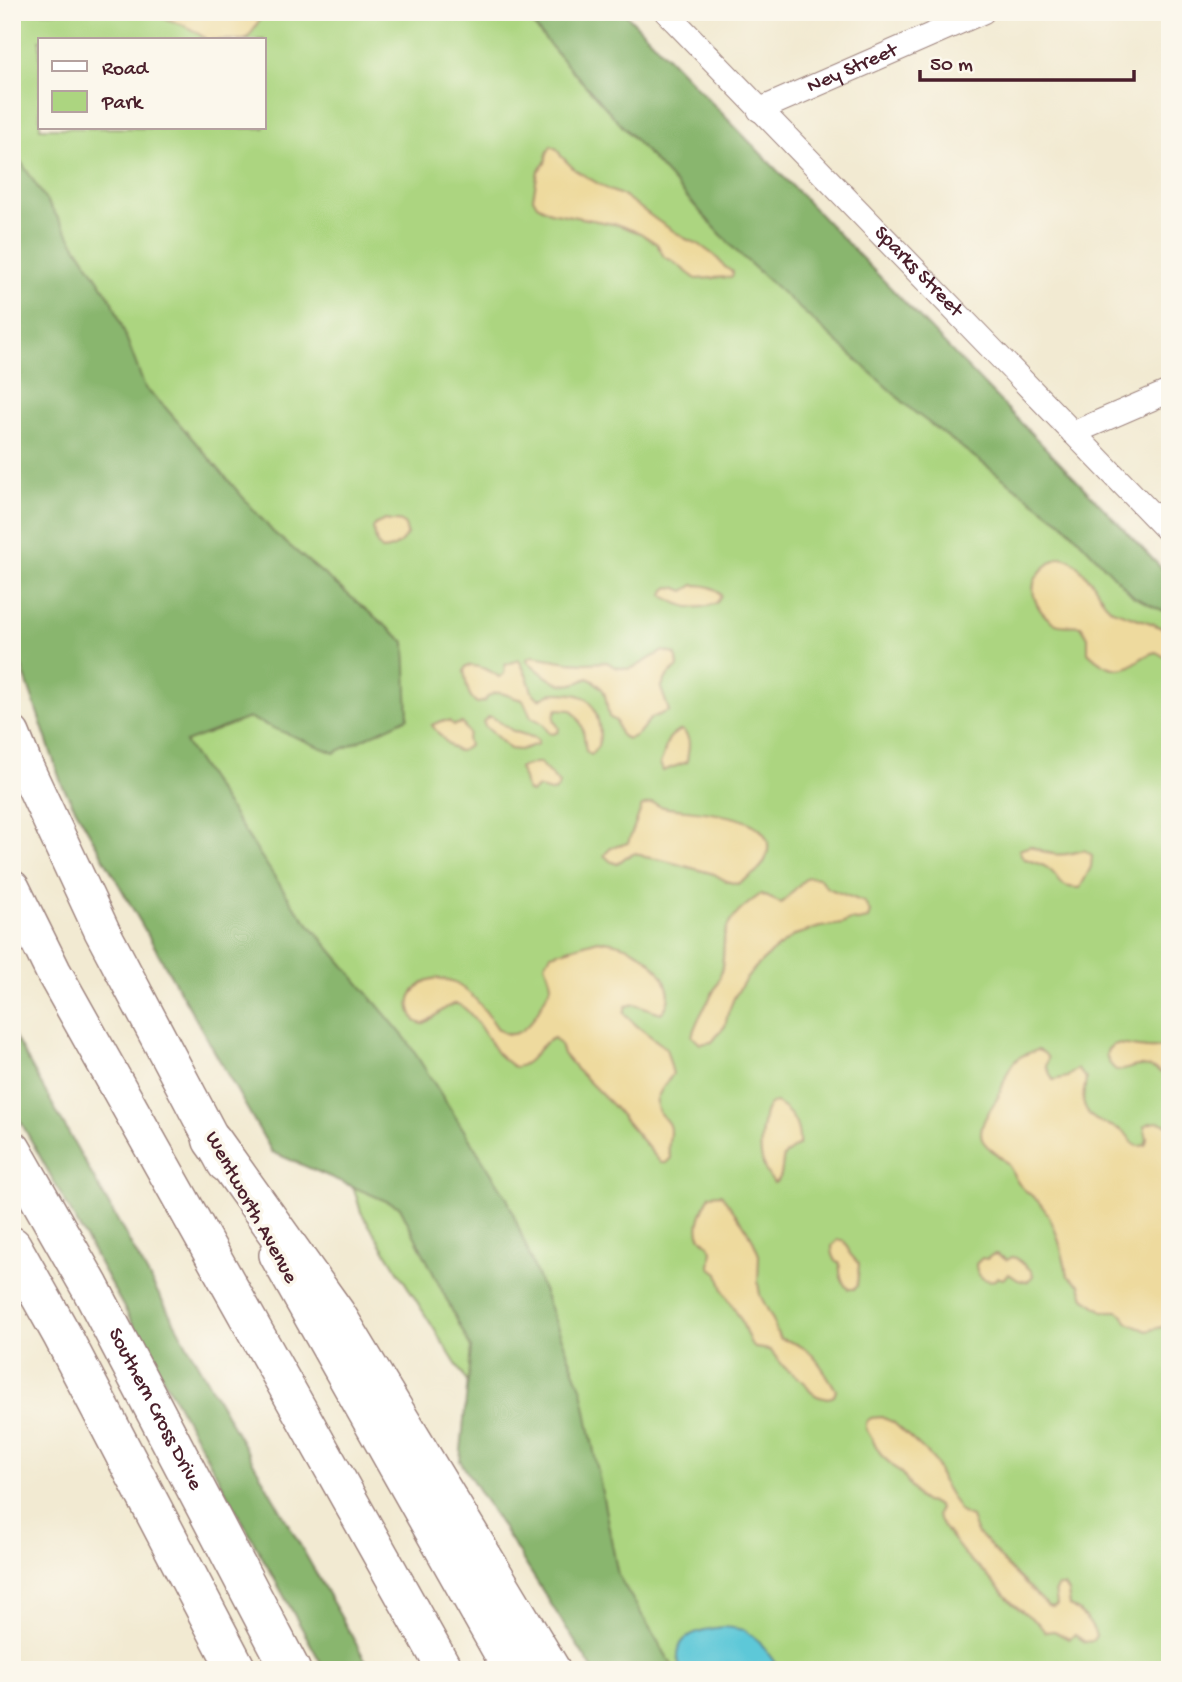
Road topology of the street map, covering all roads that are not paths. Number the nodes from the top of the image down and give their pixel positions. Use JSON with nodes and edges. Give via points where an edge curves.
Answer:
{"nodes":[{"id":1,"x":666,"y":12,"type":"edge"},
{"id":2,"x":983,"y":12,"type":"edge"},
{"id":3,"x":759,"y":110,"type":"junction"},
{"id":4,"x":1170,"y":391,"type":"edge"},
{"id":5,"x":1073,"y":433,"type":"junction"},
{"id":6,"x":1170,"y":533,"type":"edge"},
{"id":7,"x":12,"y":734,"type":"edge"},
{"id":8,"x":12,"y":888,"type":"edge"},
{"id":9,"x":212,"y":1140,"type":"junction"},
{"id":10,"x":12,"y":1150,"type":"edge"},
{"id":11,"x":12,"y":1246,"type":"edge"},
{"id":12,"x":237,"y":1670,"type":"edge"},
{"id":13,"x":291,"y":1670,"type":"edge"},
{"id":14,"x":445,"y":1670,"type":"edge"},
{"id":15,"x":511,"y":1670,"type":"edge"},
{"id":16,"x":551,"y":1670,"type":"edge"}],
"edges":[{"from":1,"to":3,"type":"street","name":"Sparks Street"},
{"from":2,"to":3,"type":"street","name":"Ney Street"},
{"from":3,"to":5,"type":"street","name":"Sparks Street"},
{"from":4,"to":5,"type":"street"},
{"from":5,"to":6,"type":"street","name":"Sparks Street"},
{"from":7,"to":9,"type":"main road","name":"Wentworth Avenue","via":[[102,931]]},
{"from":8,"to":14,"type":"main road","via":[[60,983]]},
{"from":9,"to":15,"type":"main road","name":"Wentworth Avenue"},
{"from":9,"to":16,"type":"highway","via":[[336,1314]]},
{"from":10,"to":13,"type":"highway","name":"Southern Cross Drive","via":[[90,1287]]},
{"from":11,"to":12,"type":"highway"}]}
